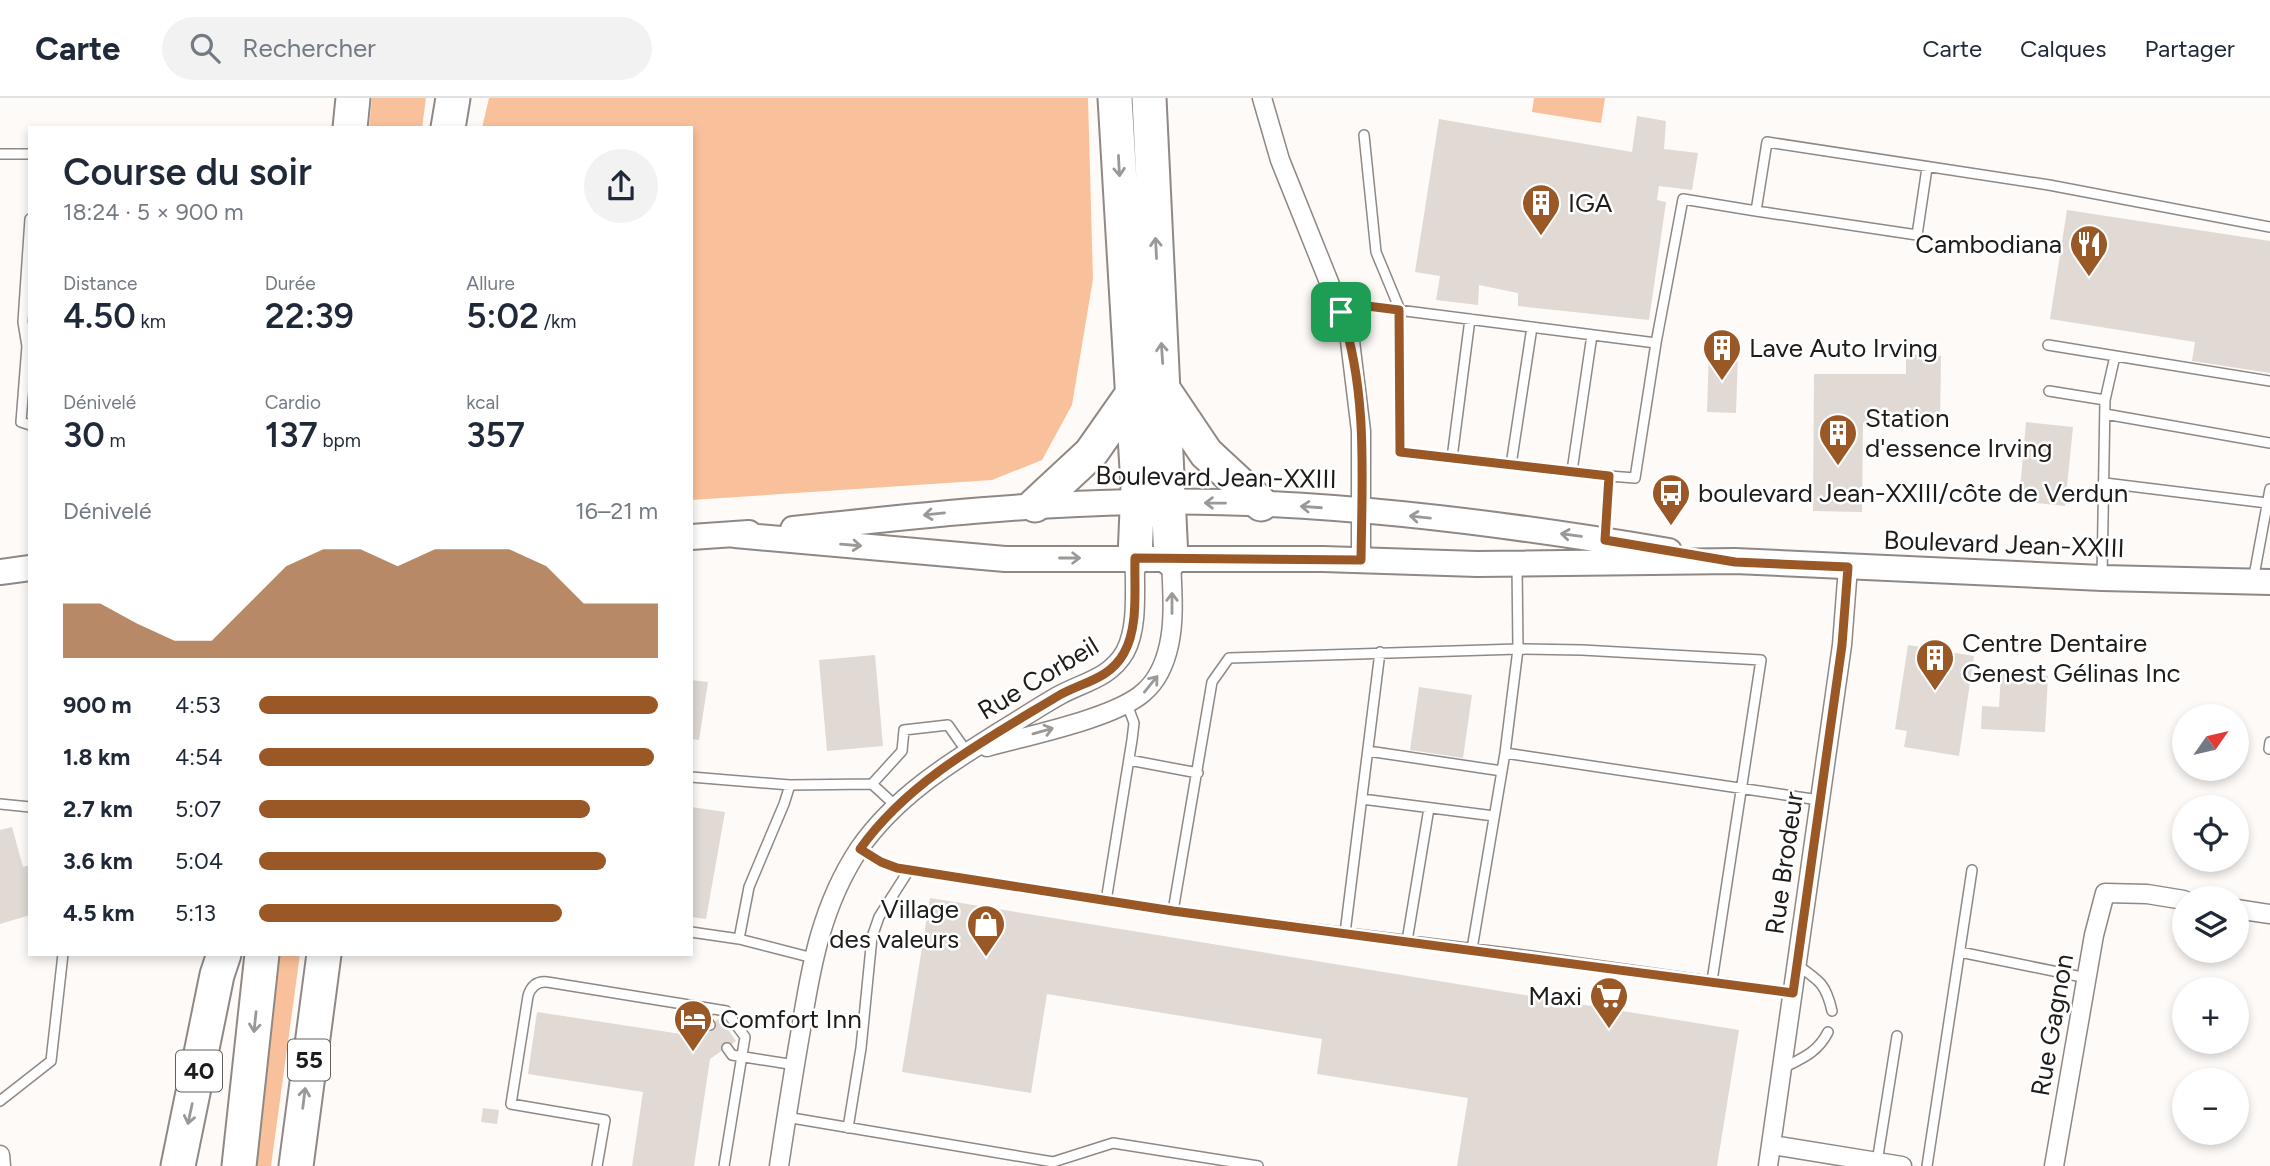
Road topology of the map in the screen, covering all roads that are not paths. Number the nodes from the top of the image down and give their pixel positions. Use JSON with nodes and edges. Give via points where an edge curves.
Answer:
{"nodes":[{"id":1,"x":353,"y":98,"type":"edge"},
{"id":2,"x":453,"y":98,"type":"edge"},
{"id":3,"x":1115,"y":98,"type":"edge"},
{"id":4,"x":1149,"y":98,"type":"edge"},
{"id":5,"x":1262,"y":98,"type":"edge"},
{"id":6,"x":350,"y":126,"type":"edge"},
{"id":7,"x":448,"y":126,"type":"edge"},
{"id":8,"x":1364,"y":135,"type":"dead end"},
{"id":9,"x":0,"y":154,"type":"edge"},
{"id":10,"x":28,"y":154,"type":"edge"},
{"id":11,"x":1927,"y":168,"type":"junction"},
{"id":12,"x":1756,"y":211,"type":"junction"},
{"id":13,"x":2270,"y":227,"type":"edge"},
{"id":14,"x":28,"y":248,"type":"edge"},
{"id":15,"x":1399,"y":310,"type":"junction"},
{"id":16,"x":1341,"y":312,"type":"junction"},
{"id":17,"x":1471,"y":319,"type":"junction"},
{"id":18,"x":1532,"y":327,"type":"junction"},
{"id":19,"x":1592,"y":335,"type":"junction"},
{"id":20,"x":1656,"y":343,"type":"junction"},
{"id":21,"x":2048,"y":345,"type":"dead end"},
{"id":22,"x":2115,"y":356,"type":"junction"},
{"id":23,"x":2270,"y":381,"type":"edge"},
{"id":24,"x":1164,"y":390,"type":"junction"},
{"id":25,"x":2049,"y":391,"type":"dead end"},
{"id":26,"x":1132,"y":396,"type":"junction"},
{"id":27,"x":2105,"y":400,"type":"junction"},
{"id":28,"x":2105,"y":414,"type":"junction"},
{"id":29,"x":28,"y":424,"type":"edge"},
{"id":30,"x":2270,"y":443,"type":"edge"},
{"id":31,"x":1452,"y":458,"type":"junction"},
{"id":32,"x":1511,"y":465,"type":"junction"},
{"id":33,"x":1572,"y":471,"type":"junction"},
{"id":34,"x":1609,"y":476,"type":"junction"},
{"id":35,"x":2105,"y":483,"type":"junction"},
{"id":36,"x":2270,"y":489,"type":"edge"},
{"id":37,"x":1153,"y":502,"type":"junction"},
{"id":38,"x":2267,"y":503,"type":"junction"},
{"id":39,"x":1261,"y":504,"type":"junction"},
{"id":40,"x":1035,"y":505,"type":"junction"},
{"id":41,"x":1362,"y":511,"type":"junction"},
{"id":42,"x":734,"y":535,"type":"junction"},
{"id":43,"x":693,"y":537,"type":"edge"},
{"id":44,"x":1604,"y":551,"type":"junction"},
{"id":45,"x":1135,"y":558,"type":"junction"},
{"id":46,"x":1171,"y":559,"type":"junction"},
{"id":47,"x":1361,"y":560,"type":"junction"},
{"id":48,"x":0,"y":563,"type":"edge"},
{"id":49,"x":1517,"y":563,"type":"junction"},
{"id":50,"x":28,"y":566,"type":"edge"},
{"id":51,"x":28,"y":566,"type":"edge"},
{"id":52,"x":1848,"y":567,"type":"junction"},
{"id":53,"x":0,"y":572,"type":"edge"},
{"id":54,"x":2102,"y":578,"type":"junction"},
{"id":55,"x":2261,"y":582,"type":"edge"},
{"id":56,"x":1518,"y":649,"type":"junction"},
{"id":57,"x":1380,"y":652,"type":"junction"},
{"id":58,"x":1127,"y":704,"type":"junction"},
{"id":59,"x":1368,"y":751,"type":"junction"},
{"id":60,"x":967,"y":752,"type":"junction"},
{"id":61,"x":1505,"y":753,"type":"junction"},
{"id":62,"x":1129,"y":760,"type":"junction"},
{"id":63,"x":1502,"y":771,"type":"junction"},
{"id":64,"x":1198,"y":773,"type":"junction"},
{"id":65,"x":693,"y":777,"type":"edge"},
{"id":66,"x":872,"y":784,"type":"junction"},
{"id":67,"x":790,"y":785,"type":"junction"},
{"id":68,"x":1742,"y":788,"type":"junction"},
{"id":69,"x":1362,"y":799,"type":"junction"},
{"id":70,"x":1819,"y":800,"type":"junction"},
{"id":71,"x":0,"y":804,"type":"edge"},
{"id":72,"x":896,"y":806,"type":"junction"},
{"id":73,"x":28,"y":807,"type":"edge"},
{"id":74,"x":1429,"y":808,"type":"junction"},
{"id":75,"x":1494,"y":816,"type":"junction"},
{"id":76,"x":860,"y":849,"type":"junction"},
{"id":77,"x":909,"y":870,"type":"junction"},
{"id":78,"x":1972,"y":870,"type":"dead end"},
{"id":79,"x":2172,"y":898,"type":"edge"},
{"id":80,"x":1106,"y":901,"type":"junction"},
{"id":81,"x":2249,"y":910,"type":"edge"},
{"id":82,"x":1173,"y":911,"type":"junction"},
{"id":83,"x":2270,"y":914,"type":"edge"},
{"id":84,"x":693,"y":932,"type":"edge"},
{"id":85,"x":1345,"y":933,"type":"junction"},
{"id":86,"x":739,"y":939,"type":"junction"},
{"id":87,"x":1407,"y":941,"type":"junction"},
{"id":88,"x":1472,"y":949,"type":"junction"},
{"id":89,"x":1960,"y":952,"type":"junction"},
{"id":90,"x":63,"y":956,"type":"edge"},
{"id":91,"x":223,"y":956,"type":"edge"},
{"id":92,"x":262,"y":956,"type":"edge"},
{"id":93,"x":324,"y":956,"type":"edge"},
{"id":94,"x":813,"y":958,"type":"junction"},
{"id":95,"x":1797,"y":965,"type":"junction"},
{"id":96,"x":2087,"y":978,"type":"junction"},
{"id":97,"x":1712,"y":981,"type":"junction"},
{"id":98,"x":1793,"y":993,"type":"junction"},
{"id":99,"x":708,"y":1008,"type":"junction"},
{"id":100,"x":1832,"y":1011,"type":"dead end"},
{"id":101,"x":710,"y":1025,"type":"dead end"},
{"id":102,"x":1829,"y":1032,"type":"dead end"},
{"id":103,"x":1897,"y":1036,"type":"dead end"},
{"id":104,"x":727,"y":1048,"type":"dead end"},
{"id":105,"x":742,"y":1056,"type":"junction"},
{"id":106,"x":795,"y":1065,"type":"junction"},
{"id":107,"x":1783,"y":1068,"type":"junction"},
{"id":108,"x":0,"y":1101,"type":"edge"},
{"id":109,"x":786,"y":1117,"type":"junction"},
{"id":110,"x":848,"y":1128,"type":"junction"},
{"id":111,"x":1772,"y":1145,"type":"junction"},
{"id":112,"x":0,"y":1154,"type":"edge"},
{"id":113,"x":1877,"y":1162,"type":"junction"},
{"id":114,"x":1,"y":1166,"type":"edge"},
{"id":115,"x":178,"y":1166,"type":"edge"},
{"id":116,"x":239,"y":1166,"type":"edge"},
{"id":117,"x":296,"y":1166,"type":"edge"},
{"id":118,"x":597,"y":1166,"type":"edge"},
{"id":119,"x":724,"y":1166,"type":"edge"},
{"id":120,"x":779,"y":1166,"type":"edge"},
{"id":121,"x":1258,"y":1166,"type":"edge"},
{"id":122,"x":1768,"y":1166,"type":"edge"},
{"id":123,"x":1902,"y":1166,"type":"edge"},
{"id":124,"x":1927,"y":1166,"type":"edge"},
{"id":125,"x":2054,"y":1166,"type":"edge"}],
"edges":[{"from":1,"to":6,"type":"highway"},
{"from":2,"to":7,"type":"highway"},
{"from":3,"to":26,"type":"highway","one_way":true},
{"from":24,"to":4,"type":"highway","one_way":true},
{"from":5,"to":16,"type":"street","via":[[1290,189]]},
{"from":8,"to":15,"type":"lane","via":[[1376,253]]},
{"from":9,"to":10,"type":"lane"},
{"from":11,"to":12,"type":"lane","via":[[1917,235]]},
{"from":11,"to":12,"type":"lane","via":[[1767,142]]},
{"from":11,"to":13,"type":"lane","via":[[2049,185]]},
{"from":12,"to":20,"type":"lane","via":[[1682,199]]},
{"from":14,"to":29,"type":"lane","via":[[20,422]]},
{"from":15,"to":16,"type":"lane","via":[[1359,305]]},
{"from":15,"to":17,"type":"lane"},
{"from":15,"to":31,"type":"lane","via":[[1400,452]]},
{"from":16,"to":41,"type":"street","via":[[1358,395]]},
{"from":17,"to":18,"type":"lane"},
{"from":17,"to":31,"type":"lane"},
{"from":18,"to":19,"type":"lane"},
{"from":18,"to":32,"type":"lane"},
{"from":19,"to":20,"type":"lane"},
{"from":19,"to":33,"type":"lane"},
{"from":20,"to":34,"type":"lane","via":[[1635,478]]},
{"from":21,"to":22,"type":"lane"},
{"from":22,"to":23,"type":"lane"},
{"from":22,"to":27,"type":"lane"},
{"from":24,"to":37,"type":"highway"},
{"from":24,"to":39,"type":"highway","via":[[1206,453]]},
{"from":25,"to":27,"type":"lane"},
{"from":26,"to":37,"type":"highway"},
{"from":26,"to":40,"type":"highway","via":[[1091,453]]},
{"from":27,"to":28,"type":"lane"},
{"from":28,"to":30,"type":"lane"},
{"from":28,"to":35,"type":"lane"},
{"from":31,"to":32,"type":"lane"},
{"from":32,"to":33,"type":"lane"},
{"from":33,"to":34,"type":"lane"},
{"from":34,"to":44,"type":"lane"},
{"from":35,"to":38,"type":"lane"},
{"from":35,"to":54,"type":"lane"},
{"from":36,"to":38,"type":"lane"},
{"from":39,"to":37,"type":"street","name":"Boulevard Jean-XXIII","one_way":true},
{"from":37,"to":40,"type":"street","name":"Boulevard Jean-XXIII"},
{"from":37,"to":45,"type":"highway"},
{"from":37,"to":46,"type":"highway"},
{"from":38,"to":55,"type":"lane"},
{"from":41,"to":39,"type":"street","name":"Boulevard Jean-XXIII","one_way":true},
{"from":40,"to":42,"type":"street","name":"Boulevard Jean-XXIII","one_way":true},
{"from":44,"to":41,"type":"street","name":"Boulevard Jean-XXIII","one_way":true,"via":[[1478,523]]},
{"from":41,"to":47,"type":"street"},
{"from":42,"to":43,"type":"street","name":"Boulevard Jean-XXIII"},
{"from":42,"to":45,"type":"street","name":"Boulevard Jean-XXIII","one_way":true,"via":[[1005,559]]},
{"from":44,"to":49,"type":"street","name":"Boulevard Jean-XXIII"},
{"from":44,"to":52,"type":"street","name":"Boulevard Jean-XXIII"},
{"from":45,"to":46,"type":"street","name":"Boulevard Jean-XXIII"},
{"from":45,"to":60,"type":"street","name":"Rue Corbeil","via":[[1132,627],[1120,660],[1101,677],[1062,694]]},
{"from":46,"to":47,"type":"street","name":"Boulevard Jean-XXIII"},
{"from":58,"to":46,"type":"street","name":"Rue Corbeil","one_way":true,"via":[[1155,680],[1167,655]]},
{"from":47,"to":49,"type":"street","name":"Boulevard Jean-XXIII"},
{"from":48,"to":50,"type":"street"},
{"from":49,"to":56,"type":"lane"},
{"from":51,"to":53,"type":"street"},
{"from":52,"to":54,"type":"street","name":"Boulevard Jean-XXIII"},
{"from":52,"to":70,"type":"street","name":"Rue Brodeur","via":[[1842,645]]},
{"from":54,"to":55,"type":"street","name":"Boulevard Jean-XXIII"},
{"from":56,"to":57,"type":"lane"},
{"from":56,"to":61,"type":"lane"},
{"from":56,"to":68,"type":"lane","via":[[1761,660]]},
{"from":57,"to":59,"type":"lane"},
{"from":57,"to":64,"type":"lane","via":[[1229,658],[1212,682]]},
{"from":60,"to":58,"type":"street","name":"Rue Corbeil","one_way":true},
{"from":58,"to":62,"type":"lane","via":[[1134,723]]},
{"from":59,"to":63,"type":"lane"},
{"from":59,"to":69,"type":"lane"},
{"from":60,"to":66,"type":"lane","via":[[948,725],[904,730],[902,751]]},
{"from":60,"to":72,"type":"street","name":"Rue Corbeil"},
{"from":61,"to":63,"type":"lane"},
{"from":61,"to":68,"type":"lane"},
{"from":62,"to":64,"type":"lane"},
{"from":62,"to":80,"type":"lane"},
{"from":63,"to":75,"type":"lane"},
{"from":64,"to":82,"type":"lane"},
{"from":65,"to":67,"type":"lane"},
{"from":66,"to":67,"type":"lane"},
{"from":66,"to":72,"type":"lane"},
{"from":67,"to":86,"type":"lane","via":[[749,887]]},
{"from":68,"to":70,"type":"lane"},
{"from":68,"to":97,"type":"lane"},
{"from":69,"to":74,"type":"lane"},
{"from":69,"to":85,"type":"lane"},
{"from":70,"to":95,"type":"street","name":"Rue Brodeur"},
{"from":71,"to":73,"type":"lane"},
{"from":72,"to":76,"type":"street","name":"Rue Corbeil"},
{"from":74,"to":75,"type":"lane"},
{"from":74,"to":87,"type":"lane"},
{"from":75,"to":88,"type":"lane"},
{"from":76,"to":77,"type":"lane","via":[[884,864]]},
{"from":76,"to":94,"type":"street","name":"Rue Corbeil","via":[[830,904]]},
{"from":77,"to":80,"type":"lane"},
{"from":77,"to":110,"type":"lane","via":[[879,917],[873,937]]},
{"from":78,"to":89,"type":"lane"},
{"from":79,"to":96,"type":"street","name":"Rue Gagnon","via":[[2105,893]]},
{"from":80,"to":82,"type":"lane"},
{"from":81,"to":83,"type":"street"},
{"from":82,"to":85,"type":"lane"},
{"from":84,"to":86,"type":"lane"},
{"from":85,"to":87,"type":"lane"},
{"from":86,"to":94,"type":"lane"},
{"from":87,"to":88,"type":"lane"},
{"from":88,"to":97,"type":"lane"},
{"from":89,"to":96,"type":"lane"},
{"from":89,"to":124,"type":"lane"},
{"from":90,"to":108,"type":"lane","via":[[51,1061]]},
{"from":91,"to":115,"type":"highway","number":"40","one_way":true},
{"from":92,"to":116,"type":"highway","number":"55","one_way":true},
{"from":117,"to":93,"type":"highway","number":"55","one_way":true},
{"from":94,"to":106,"type":"street","name":"Rue Corbeil"},
{"from":95,"to":98,"type":"street","name":"Rue Brodeur"},
{"from":95,"to":100,"type":"lane","via":[[1821,982]]},
{"from":96,"to":125,"type":"street","name":"Rue Gagnon"},
{"from":97,"to":98,"type":"lane"},
{"from":98,"to":107,"type":"street","name":"Rue Brodeur"},
{"from":99,"to":101,"type":"lane"},
{"from":99,"to":105,"type":"lane","via":[[726,1011],[733,1020],[745,1037]]},
{"from":99,"to":118,"type":"lane","via":[[547,982],[532,988],[511,1104],[604,1120]]},
{"from":102,"to":107,"type":"lane","via":[[1813,1053]]},
{"from":103,"to":113,"type":"lane"},
{"from":104,"to":105,"type":"lane"},
{"from":105,"to":106,"type":"lane"},
{"from":105,"to":119,"type":"lane"},
{"from":106,"to":109,"type":"street","name":"Rue Corbeil"},
{"from":107,"to":111,"type":"street","name":"Rue Brodeur"},
{"from":109,"to":110,"type":"lane"},
{"from":109,"to":120,"type":"street","name":"Rue Corbeil"},
{"from":110,"to":121,"type":"lane","via":[[1053,1161],[1113,1143]]},
{"from":111,"to":113,"type":"street"},
{"from":111,"to":122,"type":"street","name":"Rue Brodeur"},
{"from":112,"to":114,"type":"street"},
{"from":113,"to":123,"type":"street"}]}
